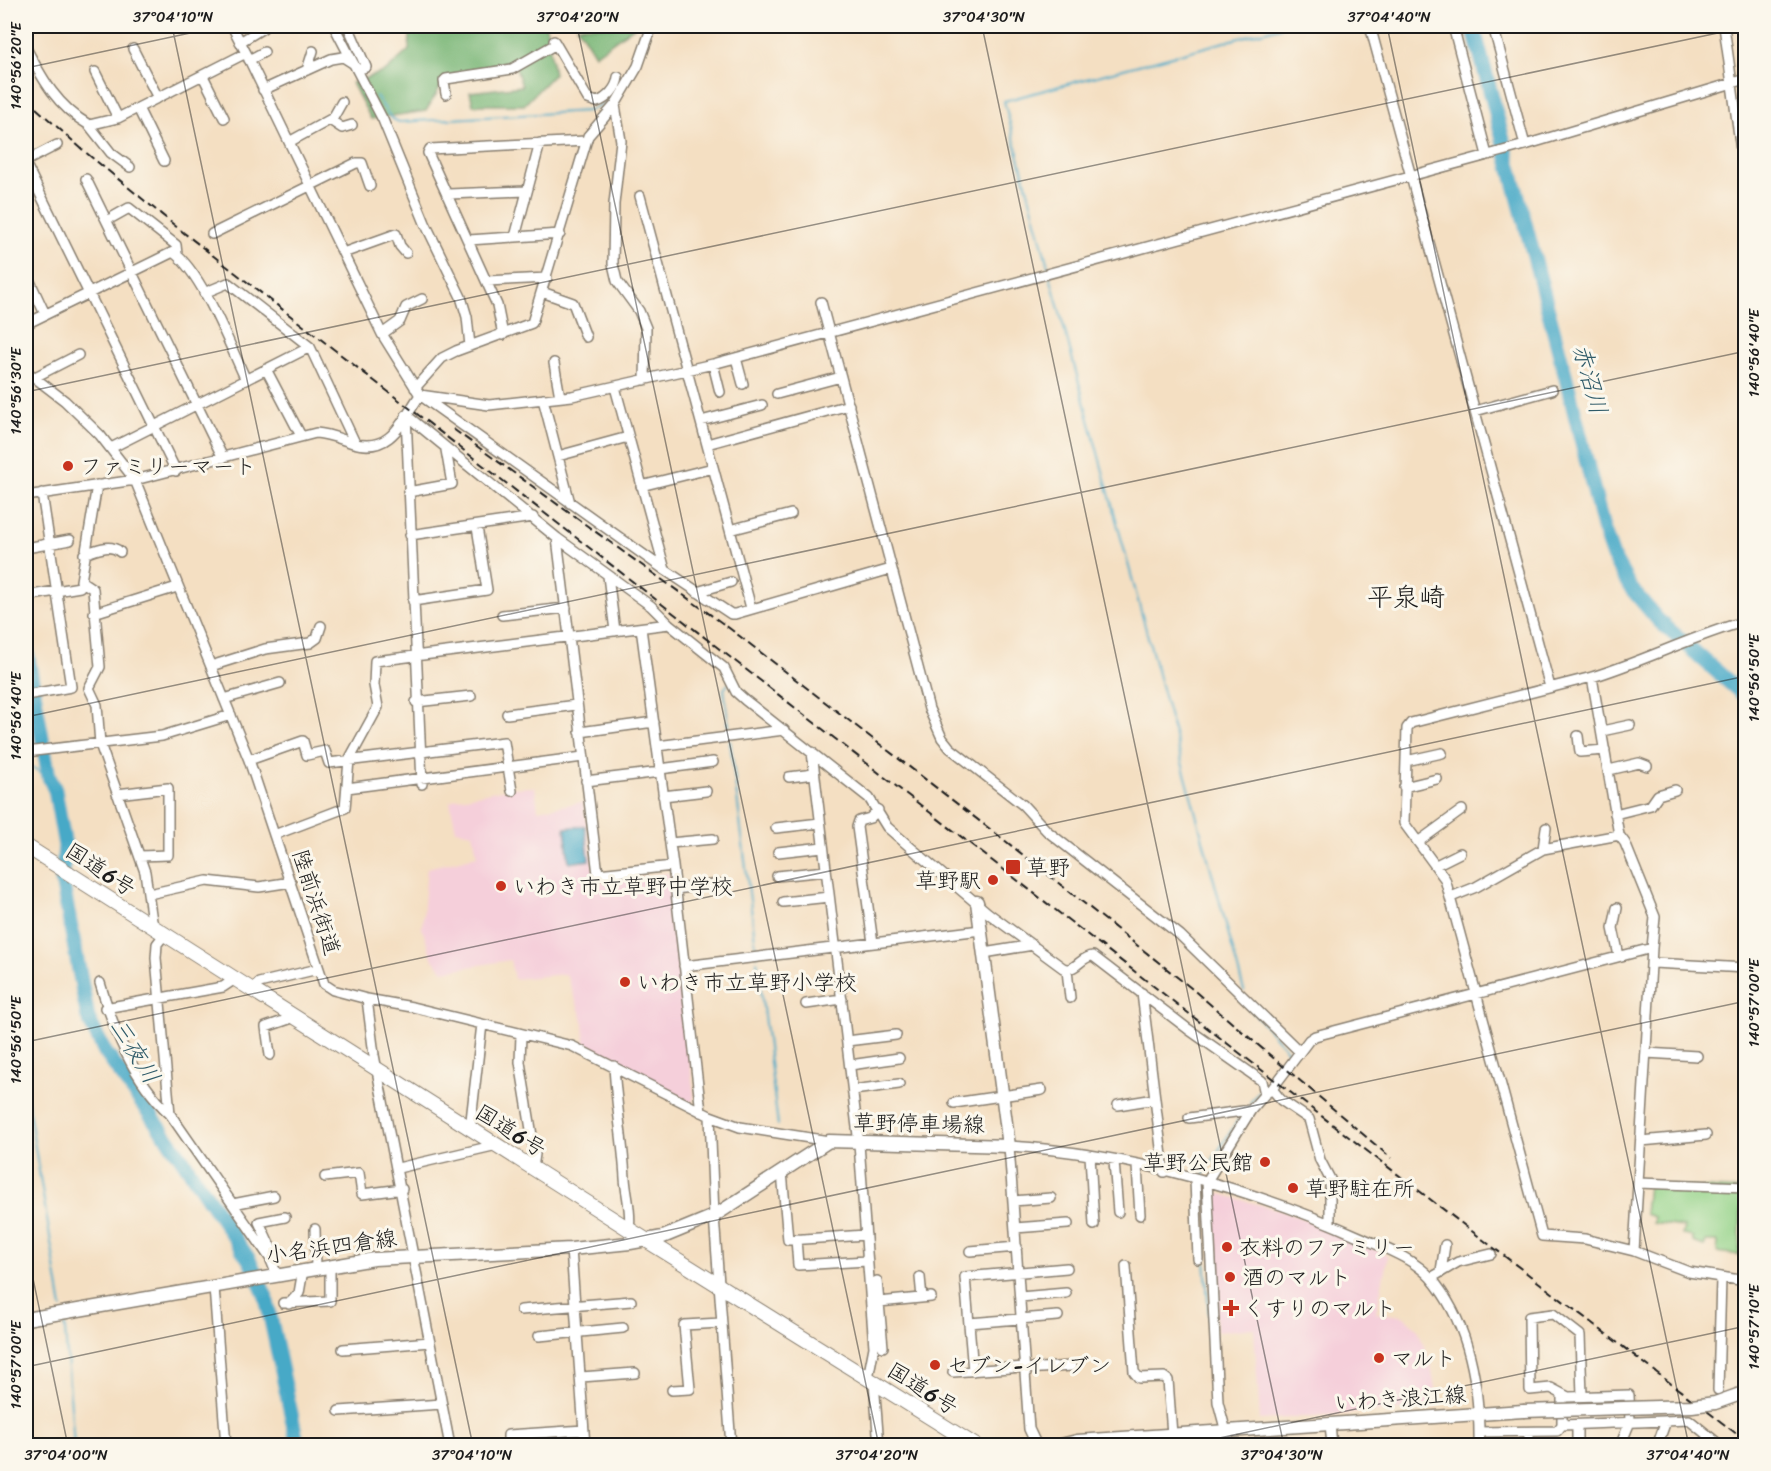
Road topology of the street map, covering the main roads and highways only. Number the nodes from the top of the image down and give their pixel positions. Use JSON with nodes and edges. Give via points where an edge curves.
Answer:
{"nodes":[{"id":1,"x":26,"y":846,"type":"edge"},
{"id":2,"x":978,"y":902,"type":"road end"},
{"id":3,"x":646,"y":1240,"type":"junction"},
{"id":4,"x":26,"y":1319,"type":"edge"},
{"id":5,"x":1746,"y":1392,"type":"edge"},
{"id":6,"x":959,"y":1441,"type":"edge"},
{"id":7,"x":976,"y":1446,"type":"edge"},
{"id":8,"x":1057,"y":1446,"type":"edge"}],
"edges":[{"from":1,"to":3,"type":"highway","name":"国道6号"},
{"from":2,"to":3,"type":"main road","name":"草野停車場線","via":[[1009,1146],[829,1141],[714,1216]]},
{"from":3,"to":4,"type":"main road","name":"小名浜四倉線","via":[[571,1249],[414,1256],[309,1270],[274,1269],[214,1287]]},
{"from":3,"to":6,"type":"highway","name":"国道6号","via":[[871,1380]]},
{"from":5,"to":8,"type":"main road","name":"いわき浪江線","bridge":true,"via":[[1692,1406],[1330,1423],[1077,1441]]},
{"from":6,"to":7,"type":"highway","name":"国道6号"}]}
